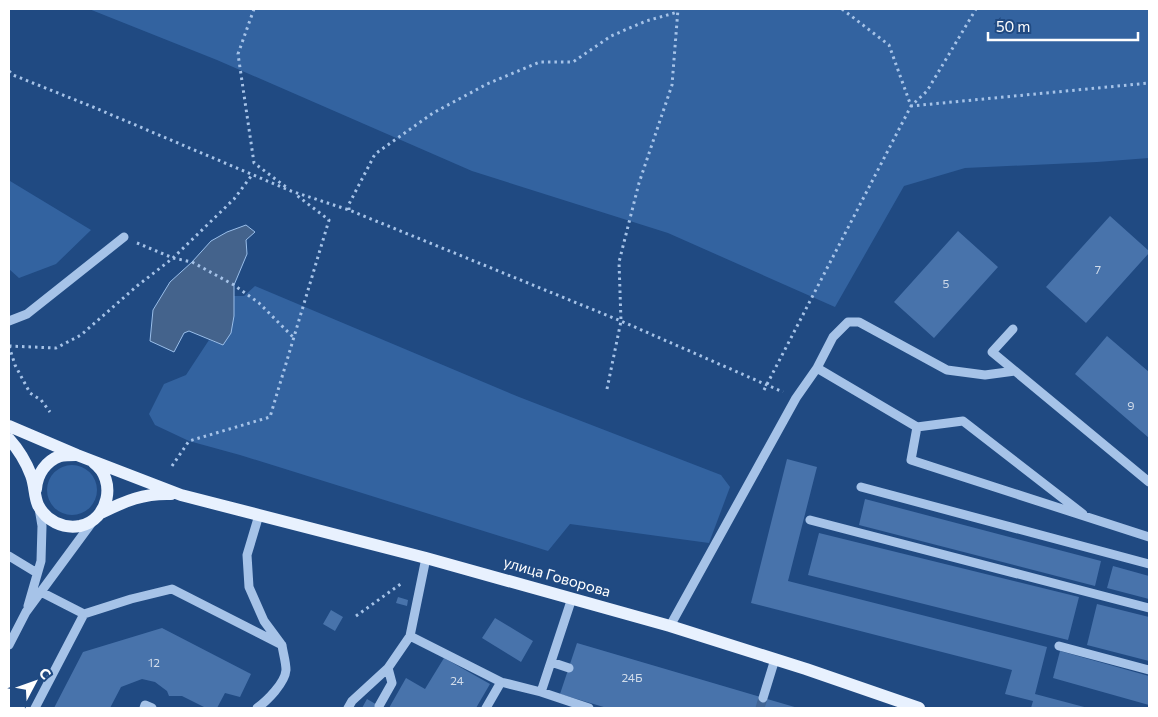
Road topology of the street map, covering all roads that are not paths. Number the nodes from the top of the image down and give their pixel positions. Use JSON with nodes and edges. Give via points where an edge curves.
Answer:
{"nodes":[{"id":1,"x":124,"y":237,"type":"road end"},
{"id":2,"x":9,"y":321,"type":"edge"},
{"id":3,"x":1013,"y":329,"type":"dead end"},
{"id":4,"x":817,"y":368,"type":"junction"},
{"id":5,"x":1015,"y":371,"type":"junction"},
{"id":6,"x":9,"y":426,"type":"edge"},
{"id":7,"x":917,"y":426,"type":"junction"},
{"id":8,"x":9,"y":439,"type":"edge"},
{"id":9,"x":77,"y":455,"type":"junction"},
{"id":10,"x":90,"y":460,"type":"junction"},
{"id":11,"x":1149,"y":482,"type":"edge"},
{"id":12,"x":861,"y":487,"type":"dead end"},
{"id":13,"x":181,"y":495,"type":"junction"},
{"id":14,"x":37,"y":500,"type":"junction"},
{"id":15,"x":1082,"y":514,"type":"junction"},
{"id":16,"x":259,"y":515,"type":"junction"},
{"id":17,"x":97,"y":517,"type":"junction"},
{"id":18,"x":810,"y":520,"type":"dead end"},
{"id":19,"x":1149,"y":536,"type":"edge"},
{"id":20,"x":9,"y":556,"type":"edge"},
{"id":21,"x":426,"y":558,"type":"junction"},
{"id":22,"x":1149,"y":564,"type":"edge"},
{"id":23,"x":37,"y":573,"type":"junction"},
{"id":24,"x":40,"y":592,"type":"junction"},
{"id":25,"x":572,"y":598,"type":"junction"},
{"id":26,"x":1149,"y":608,"type":"edge"},
{"id":27,"x":26,"y":612,"type":"junction"},
{"id":28,"x":84,"y":614,"type":"junction"},
{"id":29,"x":670,"y":626,"type":"junction"},
{"id":30,"x":410,"y":636,"type":"junction"},
{"id":31,"x":9,"y":645,"type":"edge"},
{"id":32,"x":282,"y":646,"type":"junction"},
{"id":33,"x":1059,"y":646,"type":"dead end"},
{"id":34,"x":775,"y":659,"type":"junction"},
{"id":35,"x":551,"y":662,"type":"junction"},
{"id":36,"x":388,"y":668,"type":"junction"},
{"id":37,"x":569,"y":668,"type":"dead end"},
{"id":38,"x":1149,"y":670,"type":"edge"},
{"id":39,"x":501,"y":682,"type":"junction"},
{"id":40,"x":541,"y":692,"type":"junction"},
{"id":41,"x":763,"y":698,"type":"tunnel mouth"},
{"id":42,"x":379,"y":706,"type":"dead end"},
{"id":43,"x":35,"y":708,"type":"edge"},
{"id":44,"x":144,"y":708,"type":"edge"},
{"id":45,"x":152,"y":708,"type":"edge"},
{"id":46,"x":257,"y":708,"type":"edge"},
{"id":47,"x":348,"y":708,"type":"edge"},
{"id":48,"x":486,"y":708,"type":"edge"},
{"id":49,"x":590,"y":708,"type":"edge"},
{"id":50,"x":919,"y":708,"type":"edge"}],
"edges":[{"from":1,"to":2,"type":"street","via":[[27,314]]},
{"from":3,"to":5,"type":"street","via":[[992,352]]},
{"from":4,"to":5,"type":"street","via":[[833,337],[848,322],[859,322],[947,370],[985,375]]},
{"from":4,"to":7,"type":"street"},
{"from":4,"to":29,"type":"street","via":[[796,398]]},
{"from":5,"to":11,"type":"street"},
{"from":6,"to":9,"type":"main road","name":"улица Говорова"},
{"from":7,"to":15,"type":"street","via":[[963,421]]},
{"from":7,"to":15,"type":"street","via":[[911,460]]},
{"from":8,"to":14,"type":"main road","via":[[32,476]]},
{"from":9,"to":10,"type":"main road","name":"улица Говорова"},
{"from":9,"to":14,"type":"main road","via":[[61,456],[50,461],[41,471],[36,482]]},
{"from":10,"to":13,"type":"main road","name":"улица Говорова"},
{"from":10,"to":17,"type":"main road","name":"улица Говорова","via":[[105,476],[108,488],[106,502]]},
{"from":12,"to":22,"type":"street"},
{"from":13,"to":16,"type":"main road","name":"улица Говорова"},
{"from":13,"to":17,"type":"main road","name":"улица Говорова","via":[[138,497]]},
{"from":14,"to":17,"type":"main road","name":"улица Говорова","via":[[47,517],[58,524],[83,526]]},
{"from":14,"to":23,"type":"street","via":[[42,526],[41,561]]},
{"from":15,"to":19,"type":"street"},
{"from":16,"to":21,"type":"main road","name":"улица Говорова"},
{"from":16,"to":32,"type":"street","via":[[247,555],[249,587],[264,621]]},
{"from":17,"to":24,"type":"street"},
{"from":18,"to":26,"type":"street"},
{"from":20,"to":23,"type":"street"},
{"from":21,"to":25,"type":"main road","name":"улица Говорова"},
{"from":21,"to":30,"type":"street"},
{"from":23,"to":27,"type":"street"},
{"from":24,"to":27,"type":"street"},
{"from":24,"to":28,"type":"street"},
{"from":25,"to":29,"type":"main road","name":"улица Говорова"},
{"from":25,"to":35,"type":"street"},
{"from":27,"to":31,"type":"street"},
{"from":28,"to":32,"type":"street","via":[[172,589]]},
{"from":28,"to":43,"type":"street"},
{"from":29,"to":34,"type":"main road","name":"улица Говорова"},
{"from":30,"to":36,"type":"street"},
{"from":30,"to":39,"type":"street"},
{"from":32,"to":46,"type":"street","via":[[286,671],[278,687]]},
{"from":33,"to":38,"type":"street"},
{"from":34,"to":41,"type":"street"},
{"from":34,"to":50,"type":"main road","name":"улица Говорова"},
{"from":35,"to":37,"type":"street"},
{"from":35,"to":40,"type":"street"},
{"from":36,"to":42,"type":"street","via":[[392,683]]},
{"from":36,"to":47,"type":"street"},
{"from":39,"to":40,"type":"street"},
{"from":39,"to":48,"type":"street"},
{"from":40,"to":49,"type":"street"},
{"from":44,"to":45,"type":"street","via":[[146,705]]}]}
